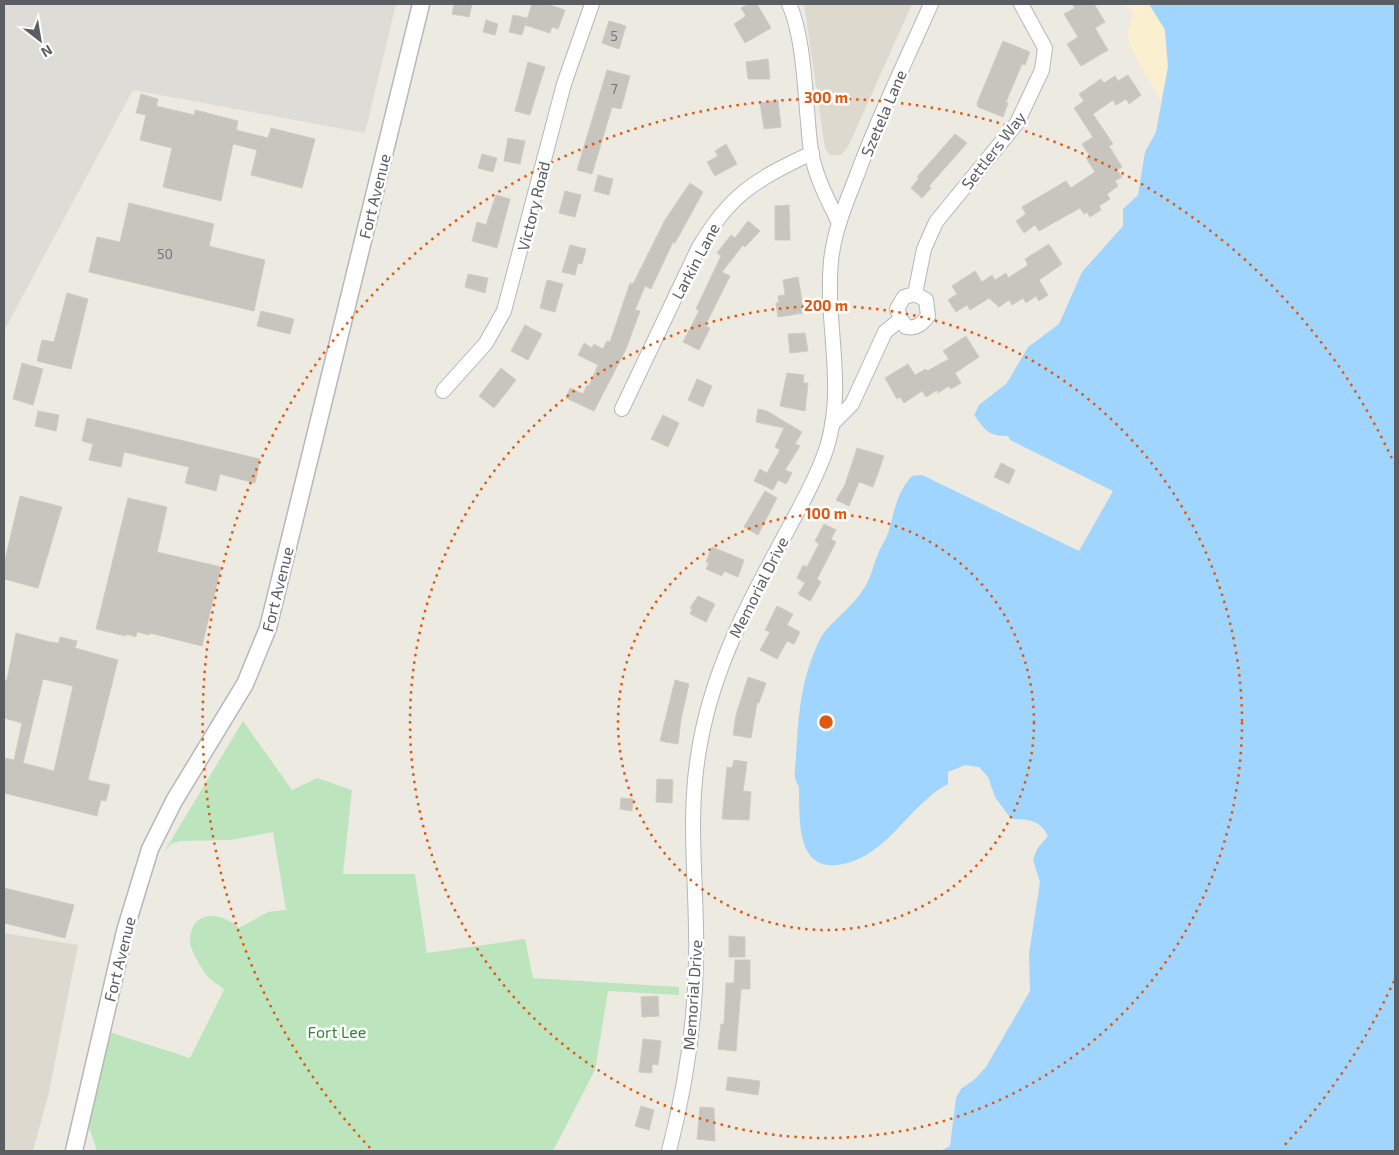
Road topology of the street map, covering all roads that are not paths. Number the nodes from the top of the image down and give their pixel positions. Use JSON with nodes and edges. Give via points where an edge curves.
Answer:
{"nodes":[{"id":1,"x":422,"y":4,"type":"edge"},
{"id":2,"x":592,"y":4,"type":"edge"},
{"id":3,"x":789,"y":4,"type":"edge"},
{"id":4,"x":931,"y":4,"type":"edge"},
{"id":5,"x":1021,"y":4,"type":"edge"},
{"id":6,"x":812,"y":153,"type":"junction"},
{"id":7,"x":838,"y":223,"type":"junction"},
{"id":8,"x":916,"y":294,"type":"junction"},
{"id":9,"x":902,"y":319,"type":"junction"},
{"id":10,"x":443,"y":391,"type":"dead end"},
{"id":11,"x":622,"y":409,"type":"dead end"},
{"id":12,"x":832,"y":424,"type":"junction"},
{"id":13,"x":74,"y":1151,"type":"edge"},
{"id":14,"x":669,"y":1151,"type":"edge"}],
"edges":[{"from":1,"to":13,"type":"street","name":"Fort Avenue","via":[[268,628],[245,684],[177,794],[150,849],[120,949]]},
{"from":2,"to":10,"type":"street","name":"Victory Road","via":[[564,84],[504,311],[486,343]]},
{"from":3,"to":6,"type":"street","via":[[797,34]]},
{"from":4,"to":7,"type":"street","name":"Szetela Lane","via":[[868,145]]},
{"from":5,"to":8,"type":"street","name":"Settlers Way","via":[[1045,48],[1042,70],[1017,123],[936,222],[924,249]]},
{"from":6,"to":7,"type":"street"},
{"from":6,"to":11,"type":"street","name":"Larkin Lane","via":[[760,178],[743,191],[711,226]]},
{"from":7,"to":12,"type":"street","name":"Memorial Drive","via":[[830,284],[836,376]]},
{"from":8,"to":9,"type":"street","via":[[904,297],[900,303],[898,310]]},
{"from":8,"to":9,"type":"street","via":[[926,300],[928,316],[913,328],[906,327]]},
{"from":9,"to":12,"type":"street","via":[[885,332],[852,404]]},
{"from":12,"to":14,"type":"street","name":"Memorial Drive","via":[[817,470],[727,649],[702,732],[694,807],[695,994],[683,1091]]}]}
